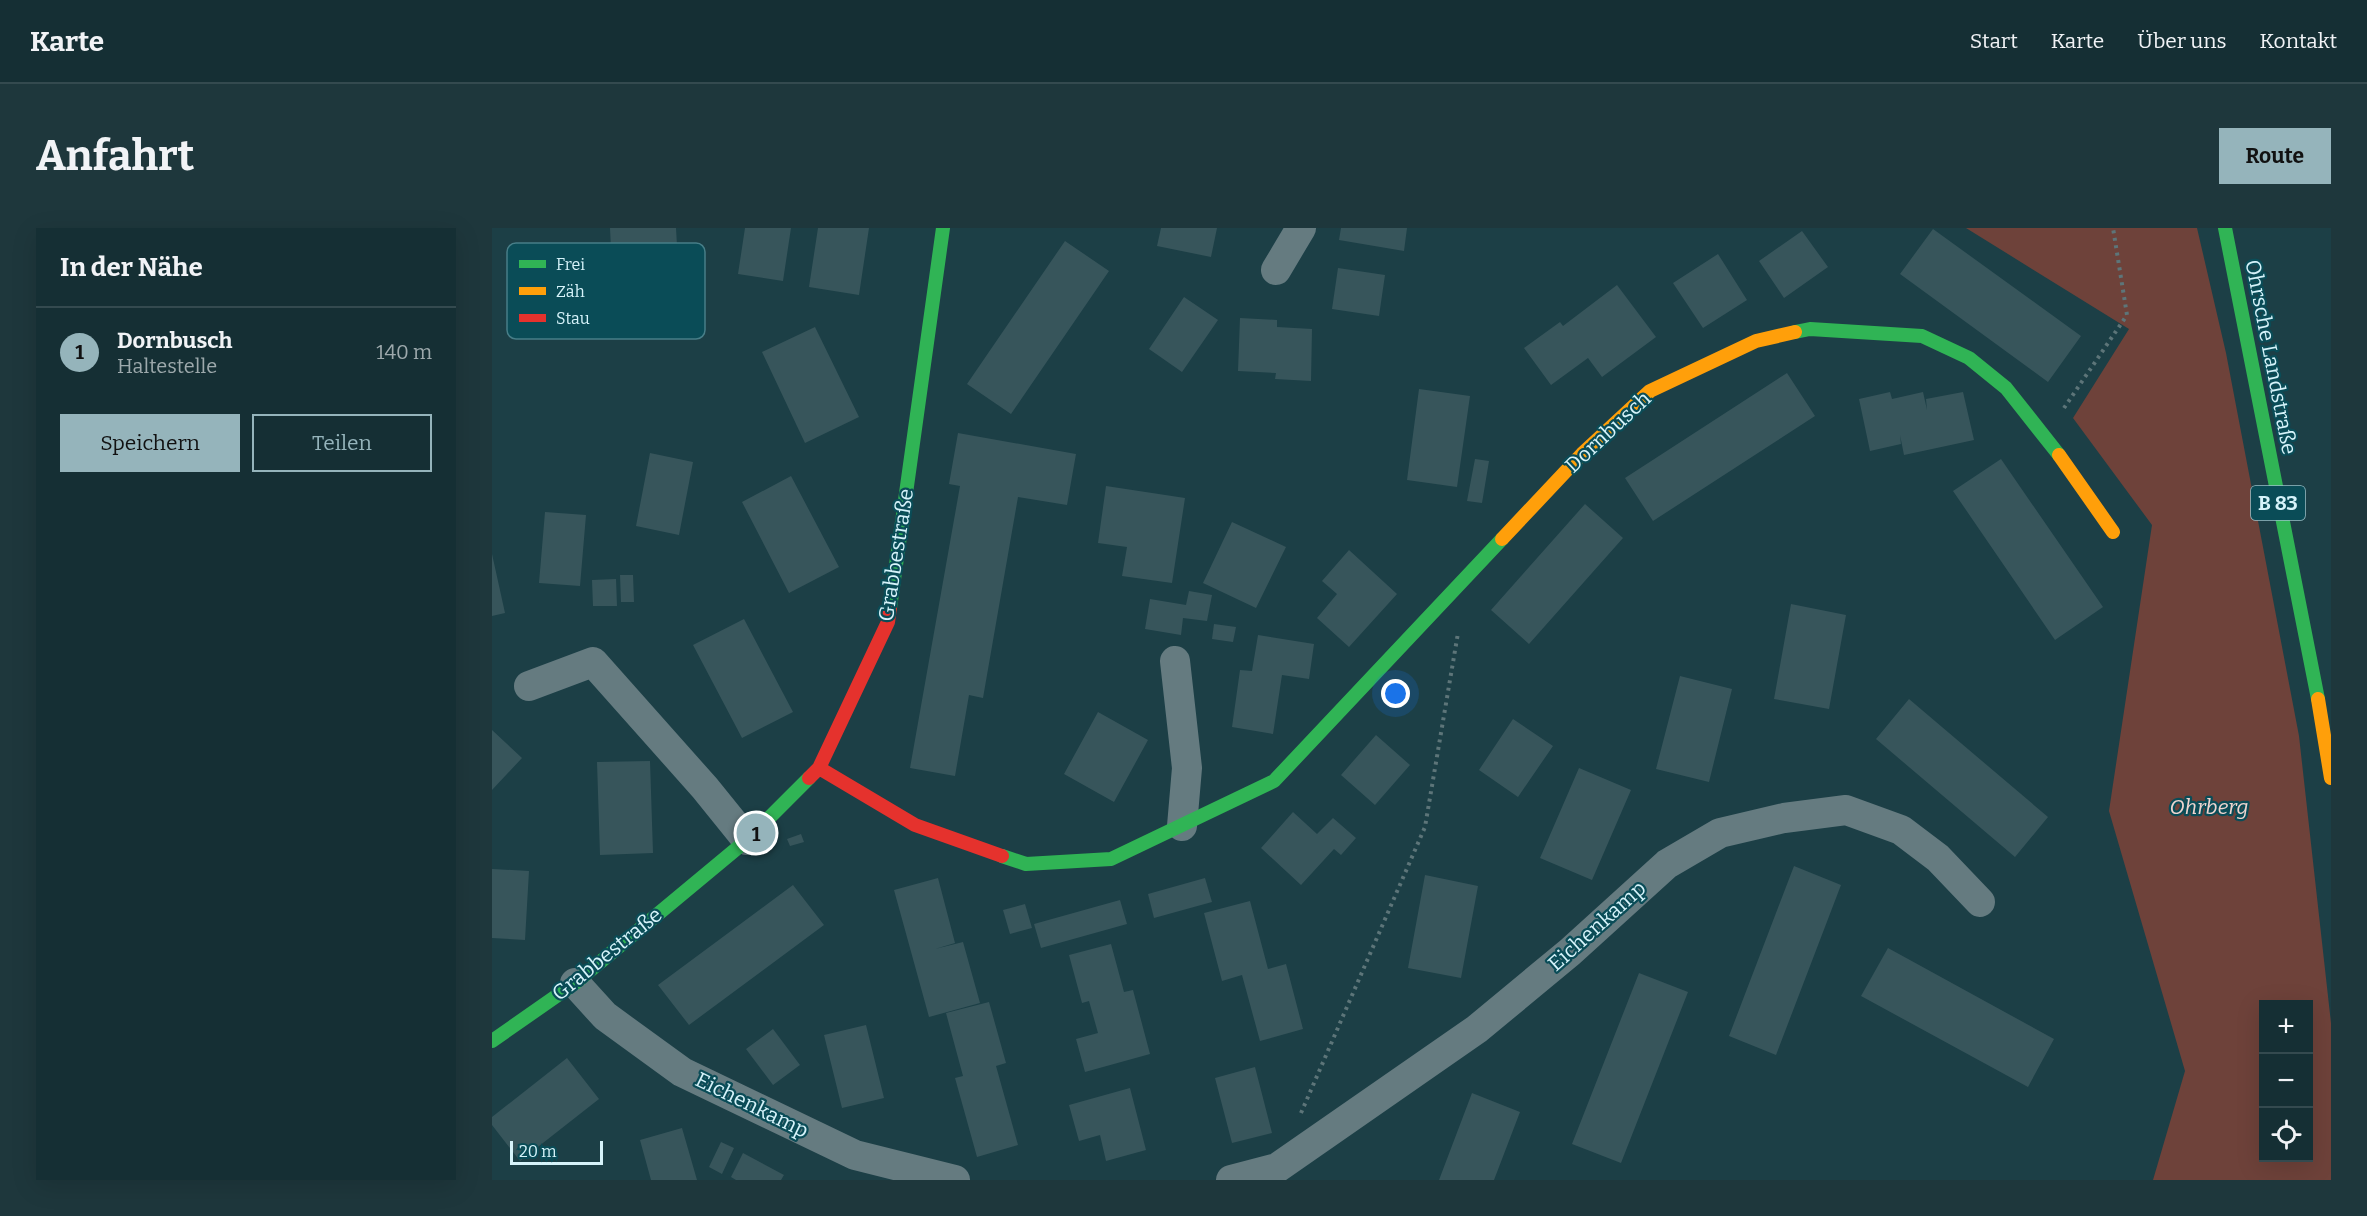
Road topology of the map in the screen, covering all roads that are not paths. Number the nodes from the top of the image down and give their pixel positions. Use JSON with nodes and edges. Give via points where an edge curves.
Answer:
{"nodes":[{"id":1,"x":943,"y":228,"type":"edge"},
{"id":2,"x":1301,"y":228,"type":"edge"},
{"id":3,"x":2225,"y":228,"type":"edge"},
{"id":4,"x":1276,"y":270,"type":"dead end"},
{"id":5,"x":2113,"y":532,"type":"dead end"},
{"id":6,"x":1174,"y":661,"type":"dead end"},
{"id":7,"x":529,"y":686,"type":"dead end"},
{"id":8,"x":819,"y":768,"type":"junction"},
{"id":9,"x":2331,"y":777,"type":"edge"},
{"id":10,"x":1182,"y":826,"type":"junction"},
{"id":11,"x":747,"y":840,"type":"junction"},
{"id":12,"x":1980,"y":902,"type":"dead end"},
{"id":13,"x":575,"y":983,"type":"junction"},
{"id":14,"x":492,"y":1041,"type":"edge"},
{"id":15,"x":955,"y":1180,"type":"edge"},
{"id":16,"x":1231,"y":1180,"type":"edge"}],
"edges":[{"from":1,"to":8,"type":"street","name":"Grabbestraße","via":[[888,622]]},
{"from":2,"to":4,"type":"street"},
{"from":3,"to":9,"type":"street","name":"Ohrsche Landstraße","number":"B 83"},
{"from":5,"to":10,"type":"street","name":"Dornbusch","via":[[2006,388],[1969,358],[1922,336],[1810,328],[1756,341],[1650,391],[1582,454],[1274,781]]},
{"from":6,"to":10,"type":"street","via":[[1187,768]]},
{"from":7,"to":11,"type":"street","via":[[593,662]]},
{"from":8,"to":10,"type":"street","name":"Dornbusch","via":[[915,825],[1026,864],[1111,859]]},
{"from":8,"to":11,"type":"street","name":"Grabbestraße"},
{"from":11,"to":13,"type":"street","name":"Grabbestraße"},
{"from":12,"to":16,"type":"street","name":"Eichenkamp","via":[[1938,858],[1901,830],[1846,810],[1784,818],[1720,833],[1667,864],[1477,1029],[1277,1168]]},
{"from":13,"to":14,"type":"street","name":"Grabbestraße"},
{"from":13,"to":15,"type":"street","name":"Eichenkamp","via":[[605,1016],[682,1072],[855,1155]]}]}
